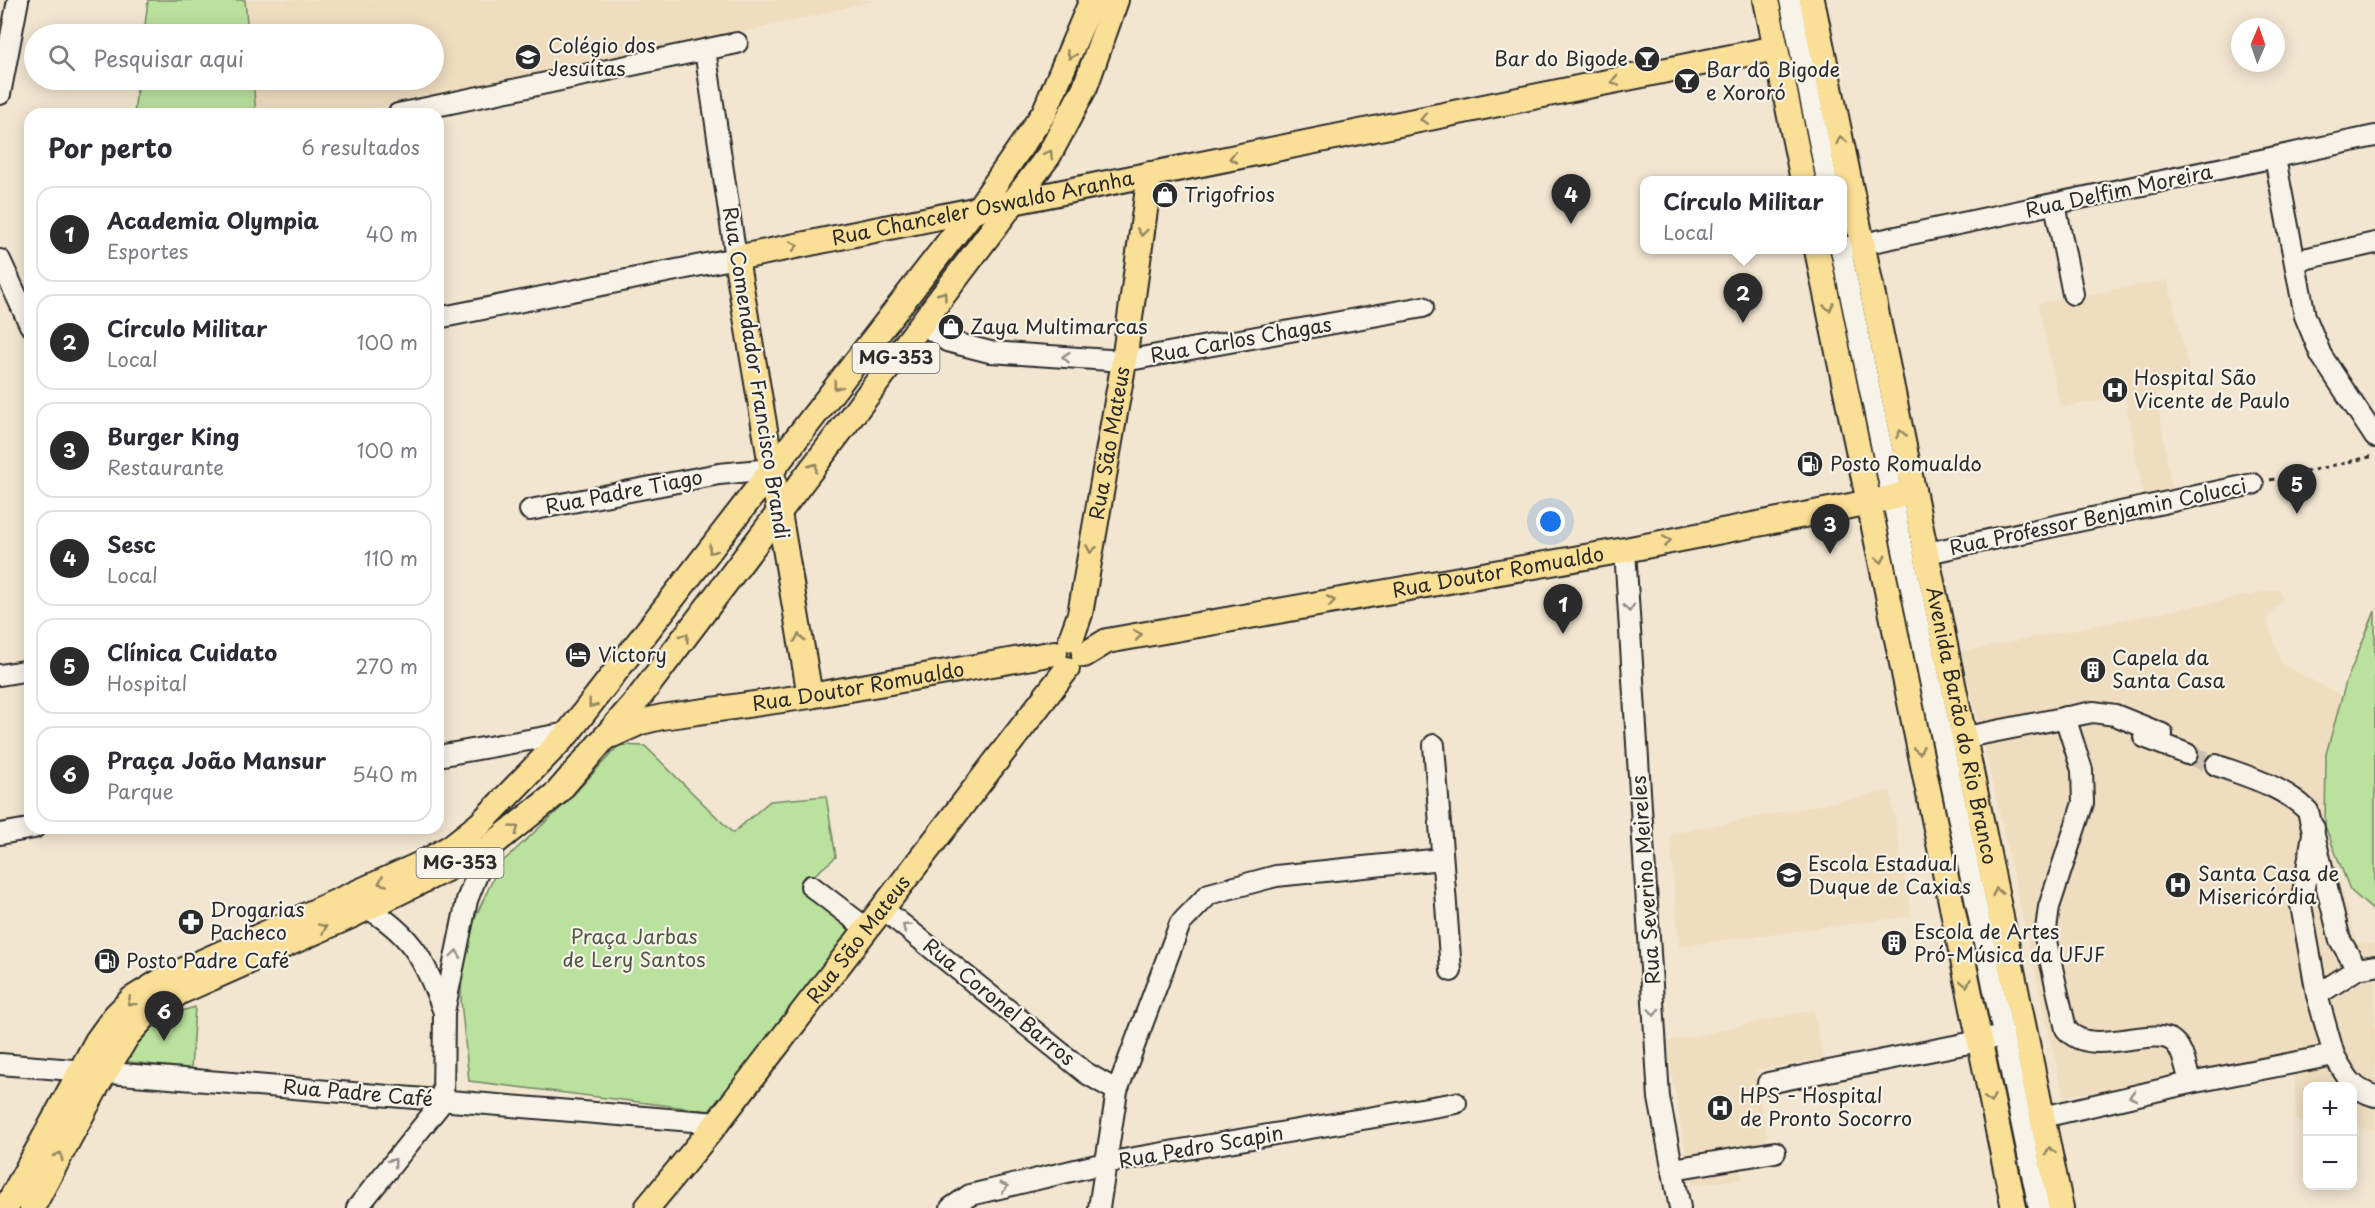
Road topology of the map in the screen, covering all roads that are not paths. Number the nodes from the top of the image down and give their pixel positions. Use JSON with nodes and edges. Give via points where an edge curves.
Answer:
{"nodes":[{"id":1,"x":18,"y":0,"type":"edge"},
{"id":2,"x":1092,"y":0,"type":"edge"},
{"id":3,"x":1116,"y":0,"type":"edge"},
{"id":4,"x":1766,"y":0,"type":"edge"},
{"id":5,"x":1790,"y":0,"type":"edge"},
{"id":6,"x":1812,"y":0,"type":"edge"},
{"id":7,"x":7,"y":14,"type":"edge"},
{"id":8,"x":1795,"y":23,"type":"junction"},
{"id":9,"x":737,"y":43,"type":"dead end"},
{"id":10,"x":1776,"y":48,"type":"junction"},
{"id":11,"x":705,"y":50,"type":"junction"},
{"id":12,"x":0,"y":94,"type":"edge"},
{"id":13,"x":427,"y":108,"type":"edge"},
{"id":14,"x":2375,"y":136,"type":"edge"},
{"id":15,"x":2275,"y":158,"type":"junction"},
{"id":16,"x":1150,"y":174,"type":"junction"},
{"id":17,"x":1802,"y":176,"type":"edge"},
{"id":18,"x":1826,"y":176,"type":"edge"},
{"id":19,"x":1838,"y":176,"type":"edge"},
{"id":20,"x":1015,"y":202,"type":"junction"},
{"id":21,"x":2055,"y":204,"type":"junction"},
{"id":22,"x":978,"y":209,"type":"junction"},
{"id":23,"x":2375,"y":243,"type":"edge"},
{"id":24,"x":1848,"y":248,"type":"edge"},
{"id":25,"x":1818,"y":254,"type":"edge"},
{"id":26,"x":736,"y":258,"type":"junction"},
{"id":27,"x":0,"y":260,"type":"edge"},
{"id":28,"x":2295,"y":261,"type":"junction"},
{"id":29,"x":2073,"y":294,"type":"dead end"},
{"id":30,"x":1423,"y":307,"type":"dead end"},
{"id":31,"x":24,"y":312,"type":"edge"},
{"id":32,"x":444,"y":317,"type":"edge"},
{"id":33,"x":922,"y":323,"type":"junction"},
{"id":34,"x":1124,"y":361,"type":"junction"},
{"id":35,"x":2375,"y":437,"type":"edge"},
{"id":36,"x":771,"y":469,"type":"junction"},
{"id":37,"x":719,"y":474,"type":"junction"},
{"id":38,"x":2253,"y":484,"type":"road end"},
{"id":39,"x":1891,"y":497,"type":"junction"},
{"id":40,"x":745,"y":508,"type":"junction"},
{"id":41,"x":530,"y":510,"type":"dead end"},
{"id":42,"x":778,"y":514,"type":"junction"},
{"id":43,"x":1625,"y":550,"type":"junction"},
{"id":44,"x":1927,"y":553,"type":"junction"},
{"id":45,"x":1080,"y":614,"type":"junction"},
{"id":46,"x":1107,"y":641,"type":"junction"},
{"id":47,"x":1069,"y":654,"type":"junction"},
{"id":48,"x":24,"y":671,"type":"edge"},
{"id":49,"x":0,"y":675,"type":"edge"},
{"id":50,"x":810,"y":696,"type":"junction"},
{"id":51,"x":638,"y":699,"type":"junction"},
{"id":52,"x":662,"y":717,"type":"junction"},
{"id":53,"x":2065,"y":717,"type":"junction"},
{"id":54,"x":568,"y":733,"type":"junction"},
{"id":55,"x":2162,"y":734,"type":"dead end"},
{"id":56,"x":604,"y":739,"type":"junction"},
{"id":57,"x":1954,"y":739,"type":"junction"},
{"id":58,"x":1434,"y":745,"type":"dead end"},
{"id":59,"x":2187,"y":754,"type":"tunnel mouth"},
{"id":60,"x":444,"y":755,"type":"edge"},
{"id":61,"x":2216,"y":765,"type":"tunnel mouth"},
{"id":62,"x":2314,"y":828,"type":"junction"},
{"id":63,"x":24,"y":830,"type":"edge"},
{"id":64,"x":0,"y":834,"type":"edge"},
{"id":65,"x":487,"y":849,"type":"junction"},
{"id":66,"x":1442,"y":859,"type":"junction"},
{"id":67,"x":812,"y":886,"type":"dead end"},
{"id":68,"x":366,"y":908,"type":"junction"},
{"id":69,"x":883,"y":909,"type":"junction"},
{"id":70,"x":867,"y":930,"type":"junction"},
{"id":71,"x":2366,"y":968,"type":"edge"},
{"id":72,"x":1451,"y":971,"type":"dead end"},
{"id":73,"x":2317,"y":995,"type":"junction"},
{"id":74,"x":444,"y":1012,"type":"junction"},
{"id":75,"x":2004,"y":1036,"type":"junction"},
{"id":76,"x":1978,"y":1042,"type":"junction"},
{"id":77,"x":2334,"y":1056,"type":"junction"},
{"id":78,"x":0,"y":1064,"type":"edge"},
{"id":79,"x":83,"y":1071,"type":"junction"},
{"id":80,"x":107,"y":1073,"type":"junction"},
{"id":81,"x":1767,"y":1083,"type":"dead end"},
{"id":82,"x":2190,"y":1083,"type":"junction"},
{"id":83,"x":1117,"y":1091,"type":"junction"},
{"id":84,"x":2375,"y":1096,"type":"edge"},
{"id":85,"x":443,"y":1101,"type":"junction"},
{"id":86,"x":1456,"y":1103,"type":"dead end"},
{"id":87,"x":2043,"y":1117,"type":"junction"},
{"id":88,"x":717,"y":1123,"type":"junction"},
{"id":89,"x":1775,"y":1152,"type":"dead end"},
{"id":90,"x":1105,"y":1163,"type":"junction"},
{"id":91,"x":1673,"y":1169,"type":"junction"},
{"id":92,"x":12,"y":1201,"type":"edge"},
{"id":93,"x":32,"y":1208,"type":"edge"},
{"id":94,"x":357,"y":1208,"type":"edge"},
{"id":95,"x":647,"y":1208,"type":"edge"},
{"id":96,"x":951,"y":1208,"type":"edge"},
{"id":97,"x":1099,"y":1208,"type":"edge"},
{"id":98,"x":1680,"y":1208,"type":"edge"},
{"id":99,"x":2014,"y":1208,"type":"edge"},
{"id":100,"x":2039,"y":1208,"type":"edge"},
{"id":101,"x":2061,"y":1208,"type":"edge"}],
"edges":[{"from":1,"to":7,"type":"street"},
{"from":2,"to":22,"type":"main road","number":"MG-353","one_way":true,"via":[[1044,113]]},
{"from":20,"to":3,"type":"main road","number":"MG-353","one_way":true,"via":[[1049,155],[1085,87]]},
{"from":4,"to":10,"type":"main road"},
{"from":5,"to":8,"type":"street"},
{"from":19,"to":6,"type":"main road","name":"Avenida Barão do Rio Branco","one_way":true},
{"from":7,"to":12,"type":"street"},
{"from":8,"to":10,"type":"street","via":[[1790,37]]},
{"from":8,"to":18,"type":"street"},
{"from":9,"to":11,"type":"street"},
{"from":10,"to":16,"type":"main road","name":"Rua Chanceler Oswaldo Aranha","one_way":true},
{"from":10,"to":17,"type":"main road"},
{"from":11,"to":13,"type":"street"},
{"from":11,"to":26,"type":"street","name":"Rua Comendador Francisco Brandi"},
{"from":14,"to":15,"type":"street","name":"Rua Delfim Moreira"},
{"from":15,"to":21,"type":"street","name":"Rua Delfim Moreira"},
{"from":15,"to":28,"type":"street"},
{"from":16,"to":20,"type":"main road","name":"Rua Chanceler Oswaldo Aranha"},
{"from":16,"to":34,"type":"main road","name":"Rua São Mateus","one_way":true},
{"from":20,"to":22,"type":"main road","name":"Rua Chanceler Oswaldo Aranha"},
{"from":33,"to":20,"type":"main road","number":"MG-353","one_way":true},
{"from":21,"to":24,"type":"street","name":"Rua Delfim Moreira"},
{"from":21,"to":29,"type":"street"},
{"from":26,"to":22,"type":"main road","name":"Rua Chanceler Oswaldo Aranha","one_way":true},
{"from":22,"to":36,"type":"main road","number":"MG-353","one_way":true},
{"from":23,"to":28,"type":"street"},
{"from":24,"to":39,"type":"main road","name":"Avenida Barão do Rio Branco"},
{"from":25,"to":39,"type":"main road","name":"Avenida Barão do Rio Branco","one_way":true},
{"from":26,"to":32,"type":"street","name":"Rua Chanceler Oswaldo Aranha"},
{"from":26,"to":36,"type":"main road","name":"Rua Comendador Francisco Brandi"},
{"from":27,"to":31,"type":"street"},
{"from":28,"to":35,"type":"street","via":[[2305,316],[2321,355]]},
{"from":30,"to":34,"type":"street","name":"Rua Carlos Chagas"},
{"from":34,"to":33,"type":"street","name":"Rua Carlos Chagas","one_way":true,"via":[[990,352],[947,341]]},
{"from":42,"to":33,"type":"main road","number":"MG-353","one_way":true},
{"from":34,"to":45,"type":"main road","name":"Rua São Mateus","one_way":true},
{"from":36,"to":37,"type":"street","name":"Rua Padre Tiago"},
{"from":36,"to":40,"type":"main road","number":"MG-353"},
{"from":36,"to":42,"type":"main road","name":"Rua Comendador Francisco Brandi"},
{"from":37,"to":40,"type":"street","name":"Rua Padre Tiago","via":[[742,490]]},
{"from":37,"to":41,"type":"street","name":"Rua Padre Tiago"},
{"from":38,"to":44,"type":"street","name":"Rua Professor Benjamin Colucci"},
{"from":43,"to":39,"type":"main road","name":"Rua Doutor Romualdo","one_way":true},
{"from":39,"to":44,"type":"main road","name":"Avenida Barão do Rio Branco"},
{"from":39,"to":57,"type":"street","name":"Avenida Barão do Rio Branco"},
{"from":39,"to":76,"type":"main road","name":"Avenida Barão do Rio Branco","one_way":true},
{"from":40,"to":42,"type":"main road"},
{"from":40,"to":54,"type":"main road","number":"MG-353","one_way":true},
{"from":50,"to":42,"type":"main road","name":"Rua Comendador Francisco Brandi","one_way":true},
{"from":51,"to":42,"type":"main road","number":"MG-353","one_way":true},
{"from":46,"to":43,"type":"main road","name":"Rua Doutor Romualdo","one_way":true},
{"from":43,"to":91,"type":"street","name":"Rua Severino Meireles","one_way":true,"via":[[1659,1098]]},
{"from":44,"to":57,"type":"main road","name":"Avenida Barão do Rio Branco"},
{"from":45,"to":46,"type":"main road","via":[[1086,630]]},
{"from":45,"to":47,"type":"main road","name":"Rua São Mateus"},
{"from":46,"to":47,"type":"main road","name":"Rua Doutor Romualdo"},
{"from":47,"to":50,"type":"main road","name":"Rua Doutor Romualdo"},
{"from":47,"to":69,"type":"main road","name":"Rua São Mateus"},
{"from":48,"to":49,"type":"street"},
{"from":50,"to":52,"type":"main road","name":"Rua Doutor Romualdo"},
{"from":51,"to":52,"type":"street"},
{"from":51,"to":56,"type":"main road","number":"MG-353"},
{"from":52,"to":56,"type":"main road","name":"Rua Doutor Romualdo"},
{"from":53,"to":55,"type":"street","via":[[2104,713]]},
{"from":53,"to":57,"type":"street"},
{"from":53,"to":59,"type":"street","via":[[2080,725],[2103,722]]},
{"from":53,"to":82,"type":"street","via":[[2082,770],[2083,803],[2049,907],[2045,937],[2066,1029],[2085,1042],[2165,1036],[2178,1045]]},
{"from":54,"to":60,"type":"street"},
{"from":54,"to":79,"type":"main road","number":"MG-353","one_way":true,"via":[[480,824],[452,847],[166,978],[132,999],[97,1041]]},
{"from":65,"to":56,"type":"main road","number":"MG-353","one_way":true,"via":[[557,793]]},
{"from":57,"to":75,"type":"street","name":"Avenida Barão do Rio Branco"},
{"from":87,"to":57,"type":"main road","name":"Avenida Barão do Rio Branco","one_way":true},
{"from":58,"to":66,"type":"street"},
{"from":61,"to":62,"type":"street","via":[[2295,797],[2308,811]]},
{"from":62,"to":71,"type":"street","via":[[2340,940]]},
{"from":62,"to":73,"type":"street","via":[[2301,905]]},
{"from":63,"to":64,"type":"street"},
{"from":65,"to":68,"type":"main road","number":"MG-353"},
{"from":74,"to":65,"type":"street","one_way":true,"via":[[467,900]]},
{"from":66,"to":72,"type":"street"},
{"from":66,"to":83,"type":"street","via":[[1276,876],[1209,894],[1180,924]]},
{"from":67,"to":70,"type":"street"},
{"from":68,"to":74,"type":"street","via":[[386,920],[415,948]]},
{"from":80,"to":68,"type":"main road","number":"MG-353","one_way":true,"via":[[127,1036],[147,1014],[180,992]]},
{"from":69,"to":70,"type":"main road","name":"Rua São Mateus"},
{"from":83,"to":69,"type":"street","name":"Rua Coronel Barros","one_way":true,"via":[[1086,1073]]},
{"from":70,"to":88,"type":"main road","name":"Rua São Mateus"},
{"from":71,"to":73,"type":"street"},
{"from":73,"to":77,"type":"street"},
{"from":74,"to":85,"type":"street"},
{"from":75,"to":76,"type":"street"},
{"from":75,"to":100,"type":"street","name":"Avenida Barão do Rio Branco"},
{"from":76,"to":81,"type":"street"},
{"from":76,"to":99,"type":"main road","name":"Avenida Barão do Rio Branco","one_way":true},
{"from":77,"to":82,"type":"street"},
{"from":77,"to":84,"type":"street","via":[[2360,1092]]},
{"from":78,"to":79,"type":"street","name":"Rua Padre Café"},
{"from":79,"to":80,"type":"street","name":"Rua Padre Café"},
{"from":79,"to":92,"type":"main road","number":"MG-353"},
{"from":80,"to":85,"type":"street","name":"Rua Padre Café"},
{"from":93,"to":80,"type":"main road","number":"MG-353","one_way":true,"via":[[96,1086]]},
{"from":82,"to":87,"type":"street","one_way":true},
{"from":83,"to":90,"type":"street"},
{"from":85,"to":88,"type":"street","name":"Rua Padre Café"},
{"from":94,"to":85,"type":"street","one_way":true},
{"from":86,"to":90,"type":"street","name":"Rua Pedro Scapin"},
{"from":101,"to":87,"type":"main road","name":"Avenida Barão do Rio Branco","one_way":true},
{"from":88,"to":95,"type":"main road","name":"Rua São Mateus"},
{"from":89,"to":91,"type":"street"},
{"from":96,"to":90,"type":"street","name":"Rua Pedro Scapin","one_way":true,"via":[[970,1195]]},
{"from":90,"to":97,"type":"street"},
{"from":91,"to":98,"type":"street","name":"Rua Severino Meireles"}]}
